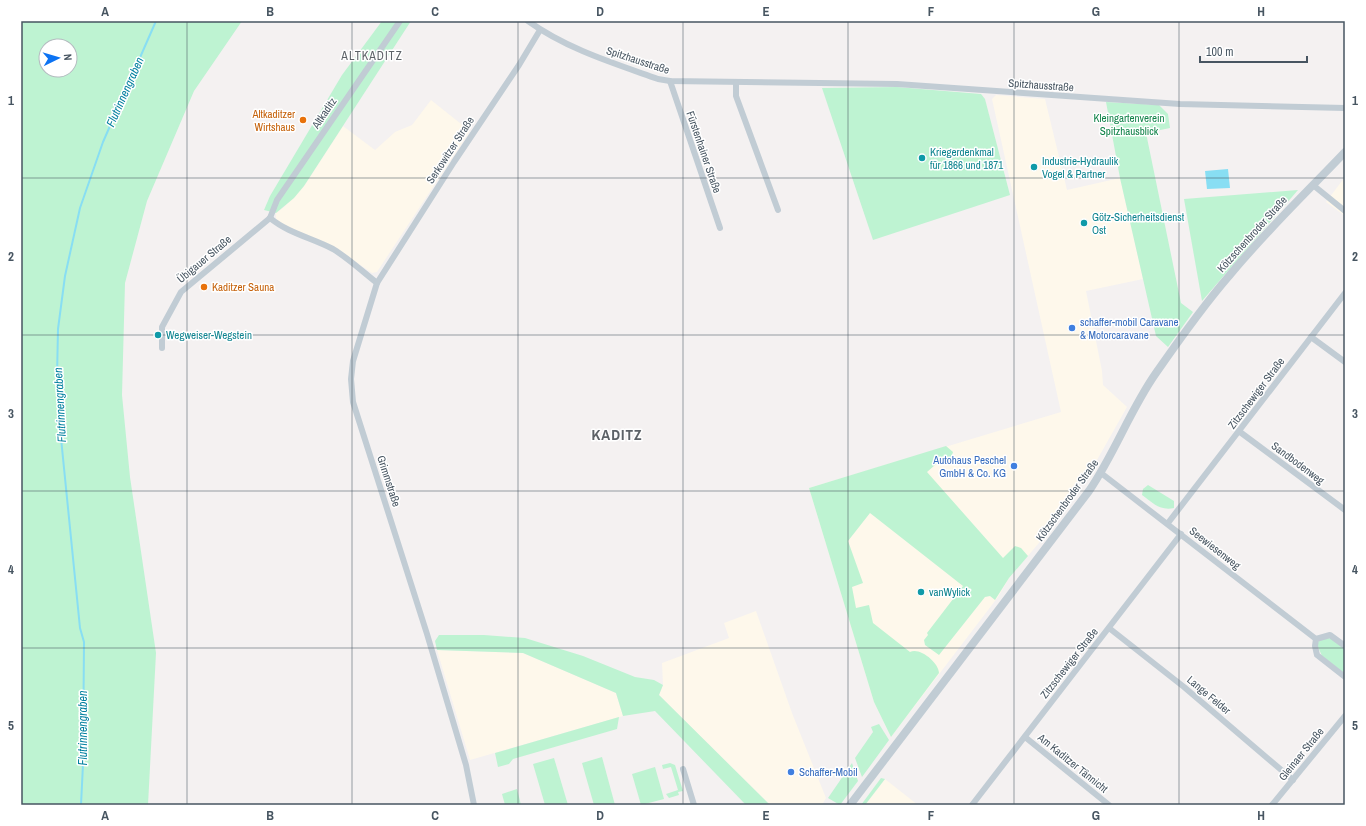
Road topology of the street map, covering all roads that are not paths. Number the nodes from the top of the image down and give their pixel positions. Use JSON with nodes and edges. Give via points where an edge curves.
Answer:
{"nodes":[{"id":1,"x":400,"y":21,"type":"edge"},
{"id":2,"x":528,"y":21,"type":"edge"},
{"id":3,"x":537,"y":26,"type":"edge"},
{"id":4,"x":670,"y":81,"type":"junction"},
{"id":5,"x":736,"y":82,"type":"junction"},
{"id":6,"x":1345,"y":108,"type":"edge"},
{"id":7,"x":1345,"y":152,"type":"edge"},
{"id":8,"x":1313,"y":185,"type":"junction"},
{"id":9,"x":778,"y":210,"type":"dead end"},
{"id":10,"x":1345,"y":211,"type":"edge"},
{"id":11,"x":270,"y":218,"type":"junction"},
{"id":12,"x":720,"y":228,"type":"dead end"},
{"id":13,"x":377,"y":283,"type":"junction"},
{"id":14,"x":1345,"y":293,"type":"edge"},
{"id":15,"x":1311,"y":337,"type":"junction"},
{"id":16,"x":162,"y":348,"type":"dead end"},
{"id":17,"x":1345,"y":362,"type":"edge"},
{"id":18,"x":1240,"y":432,"type":"junction"},
{"id":19,"x":1101,"y":473,"type":"junction"},
{"id":20,"x":1345,"y":510,"type":"edge"},
{"id":21,"x":1168,"y":523,"type":"junction"},
{"id":22,"x":1181,"y":534,"type":"junction"},
{"id":23,"x":1109,"y":628,"type":"junction"},
{"id":24,"x":1316,"y":639,"type":"junction"},
{"id":25,"x":1345,"y":646,"type":"edge"},
{"id":26,"x":1345,"y":677,"type":"edge"},
{"id":27,"x":1345,"y":716,"type":"edge"},
{"id":28,"x":1025,"y":737,"type":"junction"},
{"id":29,"x":683,"y":769,"type":"dead end"},
{"id":30,"x":1293,"y":780,"type":"junction"},
{"id":31,"x":474,"y":805,"type":"edge"},
{"id":32,"x":694,"y":805,"type":"edge"},
{"id":33,"x":850,"y":805,"type":"edge"},
{"id":34,"x":972,"y":805,"type":"edge"},
{"id":35,"x":1109,"y":805,"type":"edge"},
{"id":36,"x":1272,"y":805,"type":"edge"}],
"edges":[{"from":1,"to":11,"type":"street","name":"Altkaditz","via":[[277,200]]},
{"from":2,"to":3,"type":"street"},
{"from":3,"to":4,"type":"street","name":"Spitzhausstraße","via":[[584,52]]},
{"from":3,"to":13,"type":"street","name":"Serkowitzer Straße","via":[[519,65]]},
{"from":4,"to":5,"type":"street","name":"Spitzhausstraße"},
{"from":4,"to":12,"type":"street","name":"Fürstenhainer Straße"},
{"from":5,"to":6,"type":"street","name":"Spitzhausstraße","via":[[897,84],[1180,104]]},
{"from":5,"to":9,"type":"street","via":[[736,96]]},
{"from":7,"to":8,"type":"street","name":"Kötzschenbroder Straße"},
{"from":8,"to":10,"type":"street"},
{"from":8,"to":19,"type":"street","name":"Kötzschenbroder Straße","via":[[1229,276],[1156,373]]},
{"from":11,"to":13,"type":"street","via":[[280,227],[334,250]]},
{"from":11,"to":16,"type":"street","name":"Übigauer Straße","via":[[181,292],[162,327]]},
{"from":13,"to":31,"type":"street","name":"Grimmstraße","via":[[353,361],[353,402],[427,634],[466,765]]},
{"from":14,"to":15,"type":"street","name":"Zitzschewiger Straße"},
{"from":15,"to":17,"type":"street"},
{"from":15,"to":18,"type":"street","name":"Zitzschewiger Straße"},
{"from":18,"to":20,"type":"street","name":"Sandbodenweg"},
{"from":18,"to":21,"type":"street","name":"Zitzschewiger Straße"},
{"from":19,"to":21,"type":"street","name":"Seewiesenweg"},
{"from":19,"to":33,"type":"street","name":"Kötzschenbroder Straße"},
{"from":21,"to":22,"type":"street","name":"Seewiesenweg"},
{"from":22,"to":23,"type":"street","name":"Zitzschewiger Straße"},
{"from":22,"to":24,"type":"street","name":"Seewiesenweg"},
{"from":23,"to":28,"type":"street","name":"Zitzschewiger Straße"},
{"from":23,"to":30,"type":"street","name":"Lange Felder","via":[[1184,687]]},
{"from":24,"to":25,"type":"street","via":[[1330,635]]},
{"from":24,"to":26,"type":"street","via":[[1317,655]]},
{"from":27,"to":30,"type":"street","name":"Gleinaer Straße"},
{"from":28,"to":34,"type":"street","name":"Zitzschewiger Straße"},
{"from":28,"to":35,"type":"street","name":"Am Kaditzer Tännicht"},
{"from":29,"to":32,"type":"street"},
{"from":30,"to":36,"type":"street","name":"Gleinaer Straße"}]}
